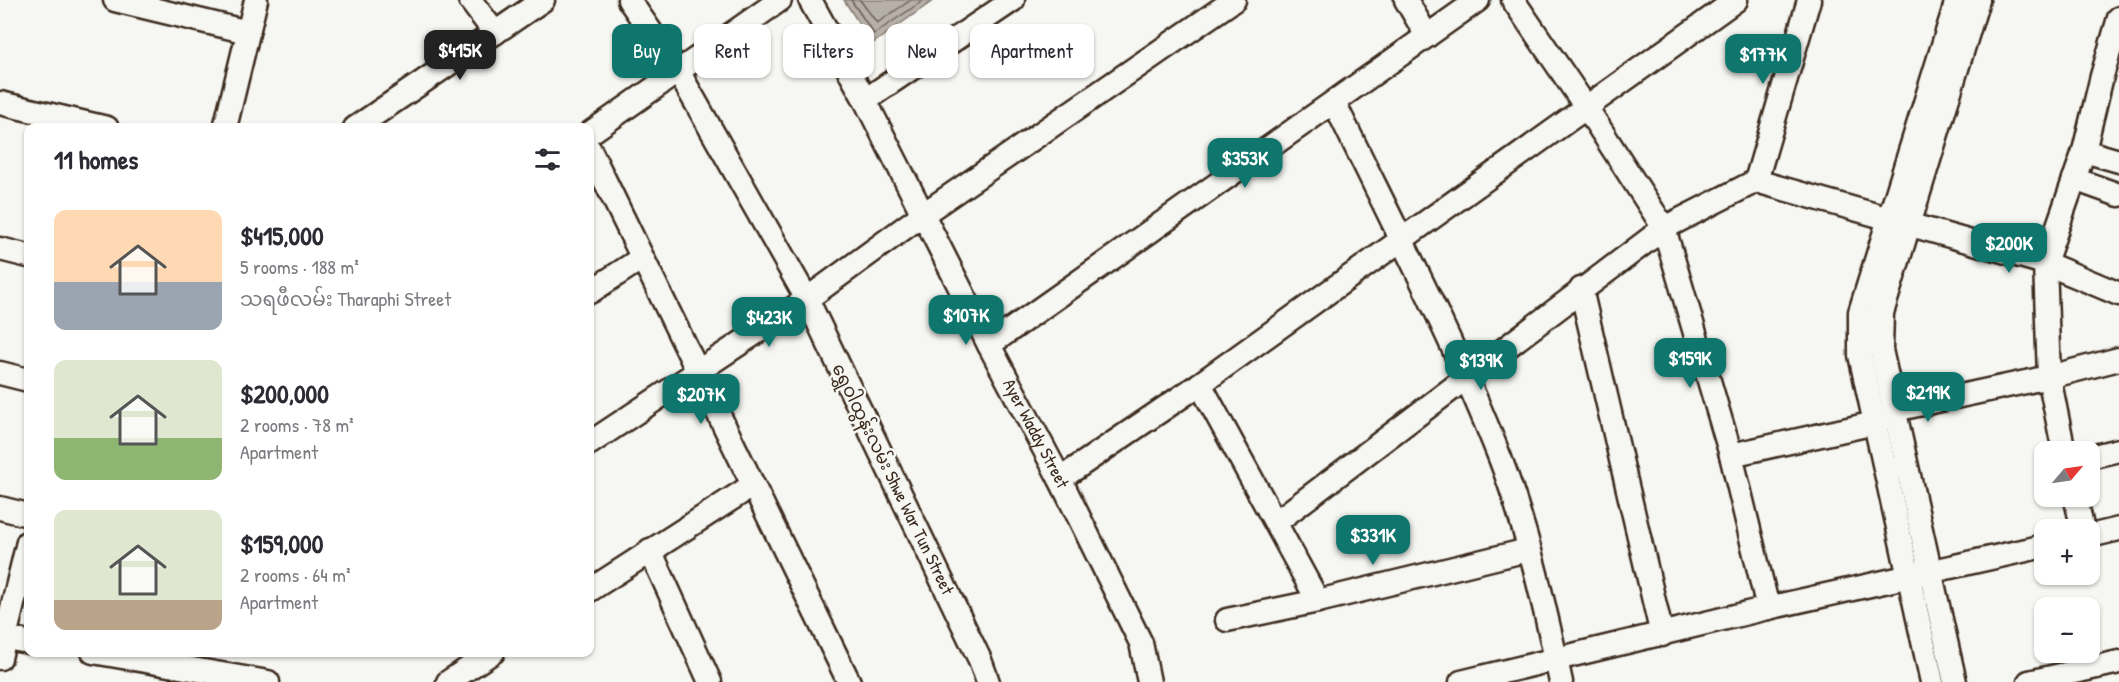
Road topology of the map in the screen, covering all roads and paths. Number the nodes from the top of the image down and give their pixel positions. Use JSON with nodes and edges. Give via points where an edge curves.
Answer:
{"nodes":[{"id":1,"x":115,"y":0,"type":"edge"},
{"id":2,"x":256,"y":0,"type":"edge"},
{"id":3,"x":470,"y":0,"type":"edge"},
{"id":4,"x":543,"y":0,"type":"edge"},
{"id":5,"x":629,"y":0,"type":"edge"},
{"id":6,"x":780,"y":0,"type":"edge"},
{"id":7,"x":810,"y":0,"type":"edge"},
{"id":8,"x":1013,"y":0,"type":"edge"},
{"id":9,"x":1234,"y":0,"type":"edge"},
{"id":10,"x":1406,"y":0,"type":"edge"},
{"id":11,"x":1479,"y":0,"type":"edge"},
{"id":12,"x":1513,"y":0,"type":"edge"},
{"id":13,"x":1736,"y":0,"type":"edge"},
{"id":14,"x":1809,"y":0,"type":"edge"},
{"id":15,"x":1957,"y":0,"type":"edge"},
{"id":16,"x":1978,"y":0,"type":"edge"},
{"id":17,"x":2119,"y":18,"type":"edge"},
{"id":18,"x":646,"y":24,"type":"edge"},
{"id":19,"x":248,"y":32,"type":"junction"},
{"id":20,"x":495,"y":33,"type":"junction"},
{"id":21,"x":1427,"y":36,"type":"junction"},
{"id":22,"x":682,"y":68,"type":"edge"},
{"id":23,"x":2110,"y":77,"type":"edge"},
{"id":24,"x":668,"y":78,"type":"edge"},
{"id":25,"x":682,"y":78,"type":"edge"},
{"id":26,"x":865,"y":100,"type":"junction"},
{"id":27,"x":1334,"y":102,"type":"junction"},
{"id":28,"x":0,"y":103,"type":"edge"},
{"id":29,"x":1586,"y":107,"type":"junction"},
{"id":30,"x":86,"y":123,"type":"edge"},
{"id":31,"x":226,"y":123,"type":"edge"},
{"id":32,"x":362,"y":123,"type":"edge"},
{"id":33,"x":594,"y":130,"type":"edge"},
{"id":34,"x":2084,"y":151,"type":"junction"},
{"id":35,"x":594,"y":158,"type":"edge"},
{"id":36,"x":2119,"y":161,"type":"edge"},
{"id":37,"x":2074,"y":179,"type":"junction"},
{"id":38,"x":1756,"y":181,"type":"junction"},
{"id":39,"x":2119,"y":195,"type":"edge"},
{"id":40,"x":922,"y":215,"type":"junction"},
{"id":41,"x":1898,"y":222,"type":"junction"},
{"id":42,"x":1664,"y":228,"type":"junction"},
{"id":43,"x":1400,"y":239,"type":"junction"},
{"id":44,"x":0,"y":249,"type":"edge"},
{"id":45,"x":24,"y":255,"type":"edge"},
{"id":46,"x":642,"y":258,"type":"junction"},
{"id":47,"x":2045,"y":264,"type":"junction"},
{"id":48,"x":594,"y":289,"type":"edge"},
{"id":49,"x":1581,"y":289,"type":"junction"},
{"id":50,"x":2119,"y":294,"type":"edge"},
{"id":51,"x":807,"y":299,"type":"junction"},
{"id":52,"x":989,"y":345,"type":"junction"},
{"id":53,"x":2119,"y":359,"type":"edge"},
{"id":54,"x":697,"y":372,"type":"junction"},
{"id":55,"x":0,"y":374,"type":"edge"},
{"id":56,"x":1466,"y":377,"type":"junction"},
{"id":57,"x":2049,"y":377,"type":"junction"},
{"id":58,"x":24,"y":379,"type":"edge"},
{"id":59,"x":1200,"y":384,"type":"junction"},
{"id":60,"x":1894,"y":410,"type":"junction"},
{"id":61,"x":1875,"y":423,"type":"junction"},
{"id":62,"x":594,"y":440,"type":"edge"},
{"id":63,"x":2062,"y":441,"type":"edge"},
{"id":64,"x":2119,"y":450,"type":"edge"},
{"id":65,"x":1731,"y":455,"type":"junction"},
{"id":66,"x":2100,"y":455,"type":"edge"},
{"id":67,"x":1060,"y":479,"type":"junction"},
{"id":68,"x":753,"y":485,"type":"junction"},
{"id":69,"x":0,"y":508,"type":"edge"},
{"id":70,"x":24,"y":514,"type":"edge"},
{"id":71,"x":1276,"y":522,"type":"junction"},
{"id":72,"x":2119,"y":529,"type":"edge"},
{"id":73,"x":2100,"y":534,"type":"edge"},
{"id":74,"x":2034,"y":548,"type":"edge"},
{"id":75,"x":650,"y":550,"type":"junction"},
{"id":76,"x":1528,"y":550,"type":"junction"},
{"id":77,"x":24,"y":558,"type":"edge"},
{"id":78,"x":1920,"y":574,"type":"junction"},
{"id":79,"x":594,"y":587,"type":"edge"},
{"id":80,"x":1318,"y":601,"type":"junction"},
{"id":81,"x":1768,"y":608,"type":"junction"},
{"id":82,"x":1227,"y":620,"type":"dead end"},
{"id":83,"x":1662,"y":635,"type":"junction"},
{"id":84,"x":24,"y":642,"type":"edge"},
{"id":85,"x":2,"y":644,"type":"edge"},
{"id":86,"x":122,"y":657,"type":"edge"},
{"id":87,"x":485,"y":657,"type":"edge"},
{"id":88,"x":1556,"y":659,"type":"junction"},
{"id":89,"x":2109,"y":670,"type":"edge"},
{"id":90,"x":268,"y":682,"type":"edge"},
{"id":91,"x":447,"y":682,"type":"edge"},
{"id":92,"x":710,"y":682,"type":"edge"},
{"id":93,"x":849,"y":682,"type":"edge"},
{"id":94,"x":988,"y":682,"type":"edge"},
{"id":95,"x":1149,"y":682,"type":"edge"},
{"id":96,"x":1461,"y":682,"type":"edge"},
{"id":97,"x":1562,"y":682,"type":"edge"},
{"id":98,"x":1932,"y":682,"type":"edge"},
{"id":99,"x":1955,"y":682,"type":"edge"},
{"id":100,"x":2029,"y":682,"type":"edge"}],
"edges":[{"from":1,"to":19,"type":"street"},
{"from":2,"to":19,"type":"street"},
{"from":3,"to":20,"type":"street"},
{"from":4,"to":20,"type":"street"},
{"from":5,"to":18,"type":"street","name":"ရွှေဝါထွန်းလမ်း Shwe War Tun Street"},
{"from":6,"to":22,"type":"street"},
{"from":7,"to":26,"type":"street","name":"Ayer Waddy Street"},
{"from":8,"to":26,"type":"street"},
{"from":9,"to":40,"type":"street"},
{"from":10,"to":21,"type":"street"},
{"from":11,"to":21,"type":"street"},
{"from":12,"to":29,"type":"street"},
{"from":13,"to":29,"type":"street"},
{"from":14,"to":38,"type":"street"},
{"from":15,"to":41,"type":"street"},
{"from":16,"to":41,"type":"street"},
{"from":17,"to":23,"type":"street"},
{"from":19,"to":31,"type":"street"},
{"from":20,"to":32,"type":"street"},
{"from":21,"to":27,"type":"street"},
{"from":23,"to":34,"type":"street"},
{"from":24,"to":33,"type":"street"},
{"from":25,"to":51,"type":"street","name":"ရွှေဝါထွန်းလမ်း Shwe War Tun Street"},
{"from":26,"to":40,"type":"street","name":"Ayer Waddy Street"},
{"from":27,"to":43,"type":"street"},
{"from":27,"to":52,"type":"street"},
{"from":28,"to":30,"type":"street"},
{"from":29,"to":42,"type":"street"},
{"from":29,"to":43,"type":"street"},
{"from":34,"to":36,"type":"street"},
{"from":34,"to":37,"type":"street"},
{"from":35,"to":46,"type":"street"},
{"from":37,"to":39,"type":"street"},
{"from":37,"to":47,"type":"street"},
{"from":38,"to":41,"type":"street"},
{"from":38,"to":42,"type":"street"},
{"from":40,"to":51,"type":"street"},
{"from":40,"to":52,"type":"street","name":"Ayer Waddy Street"},
{"from":41,"to":47,"type":"street"},
{"from":41,"to":60,"type":"street","via":[[1882,313],[1881,350]]},
{"from":41,"to":61,"type":"street","via":[[1860,312],[1860,355]]},
{"from":42,"to":49,"type":"street"},
{"from":42,"to":65,"type":"street"},
{"from":43,"to":56,"type":"street"},
{"from":43,"to":59,"type":"street"},
{"from":44,"to":45,"type":"street"},
{"from":46,"to":48,"type":"street"},
{"from":46,"to":54,"type":"street"},
{"from":47,"to":50,"type":"street"},
{"from":47,"to":57,"type":"street"},
{"from":49,"to":56,"type":"street"},
{"from":49,"to":83,"type":"street"},
{"from":51,"to":54,"type":"street"},
{"from":51,"to":94,"type":"street","name":"ရွှေဝါထွန်းလမ်း Shwe War Tun Street"},
{"from":52,"to":67,"type":"street","name":"Ayer Waddy Street"},
{"from":53,"to":57,"type":"street"},
{"from":54,"to":62,"type":"street"},
{"from":54,"to":68,"type":"street"},
{"from":55,"to":58,"type":"street"},
{"from":56,"to":71,"type":"street"},
{"from":56,"to":76,"type":"street","via":[[1500,459]]},
{"from":57,"to":60,"type":"street"},
{"from":57,"to":63,"type":"street"},
{"from":59,"to":67,"type":"street"},
{"from":59,"to":71,"type":"street"},
{"from":60,"to":61,"type":"street"},
{"from":60,"to":78,"type":"street"},
{"from":61,"to":65,"type":"street"},
{"from":61,"to":78,"type":"street"},
{"from":64,"to":66,"type":"street"},
{"from":65,"to":81,"type":"street"},
{"from":67,"to":95,"type":"street","name":"Ayer Waddy Street","via":[[1141,643]]},
{"from":68,"to":75,"type":"street"},
{"from":68,"to":93,"type":"street"},
{"from":69,"to":70,"type":"street"},
{"from":71,"to":80,"type":"street"},
{"from":72,"to":73,"type":"street"},
{"from":74,"to":78,"type":"street"},
{"from":75,"to":79,"type":"street"},
{"from":75,"to":92,"type":"street"},
{"from":76,"to":80,"type":"street"},
{"from":76,"to":88,"type":"street"},
{"from":77,"to":85,"type":"street"},
{"from":78,"to":81,"type":"street"},
{"from":78,"to":98,"type":"street"},
{"from":78,"to":99,"type":"street"},
{"from":80,"to":82,"type":"street"},
{"from":81,"to":83,"type":"street"},
{"from":83,"to":88,"type":"street"},
{"from":84,"to":85,"type":"street"},
{"from":86,"to":90,"type":"street"},
{"from":87,"to":91,"type":"street"},
{"from":88,"to":96,"type":"street"},
{"from":88,"to":97,"type":"street"},
{"from":89,"to":100,"type":"street"}]}
